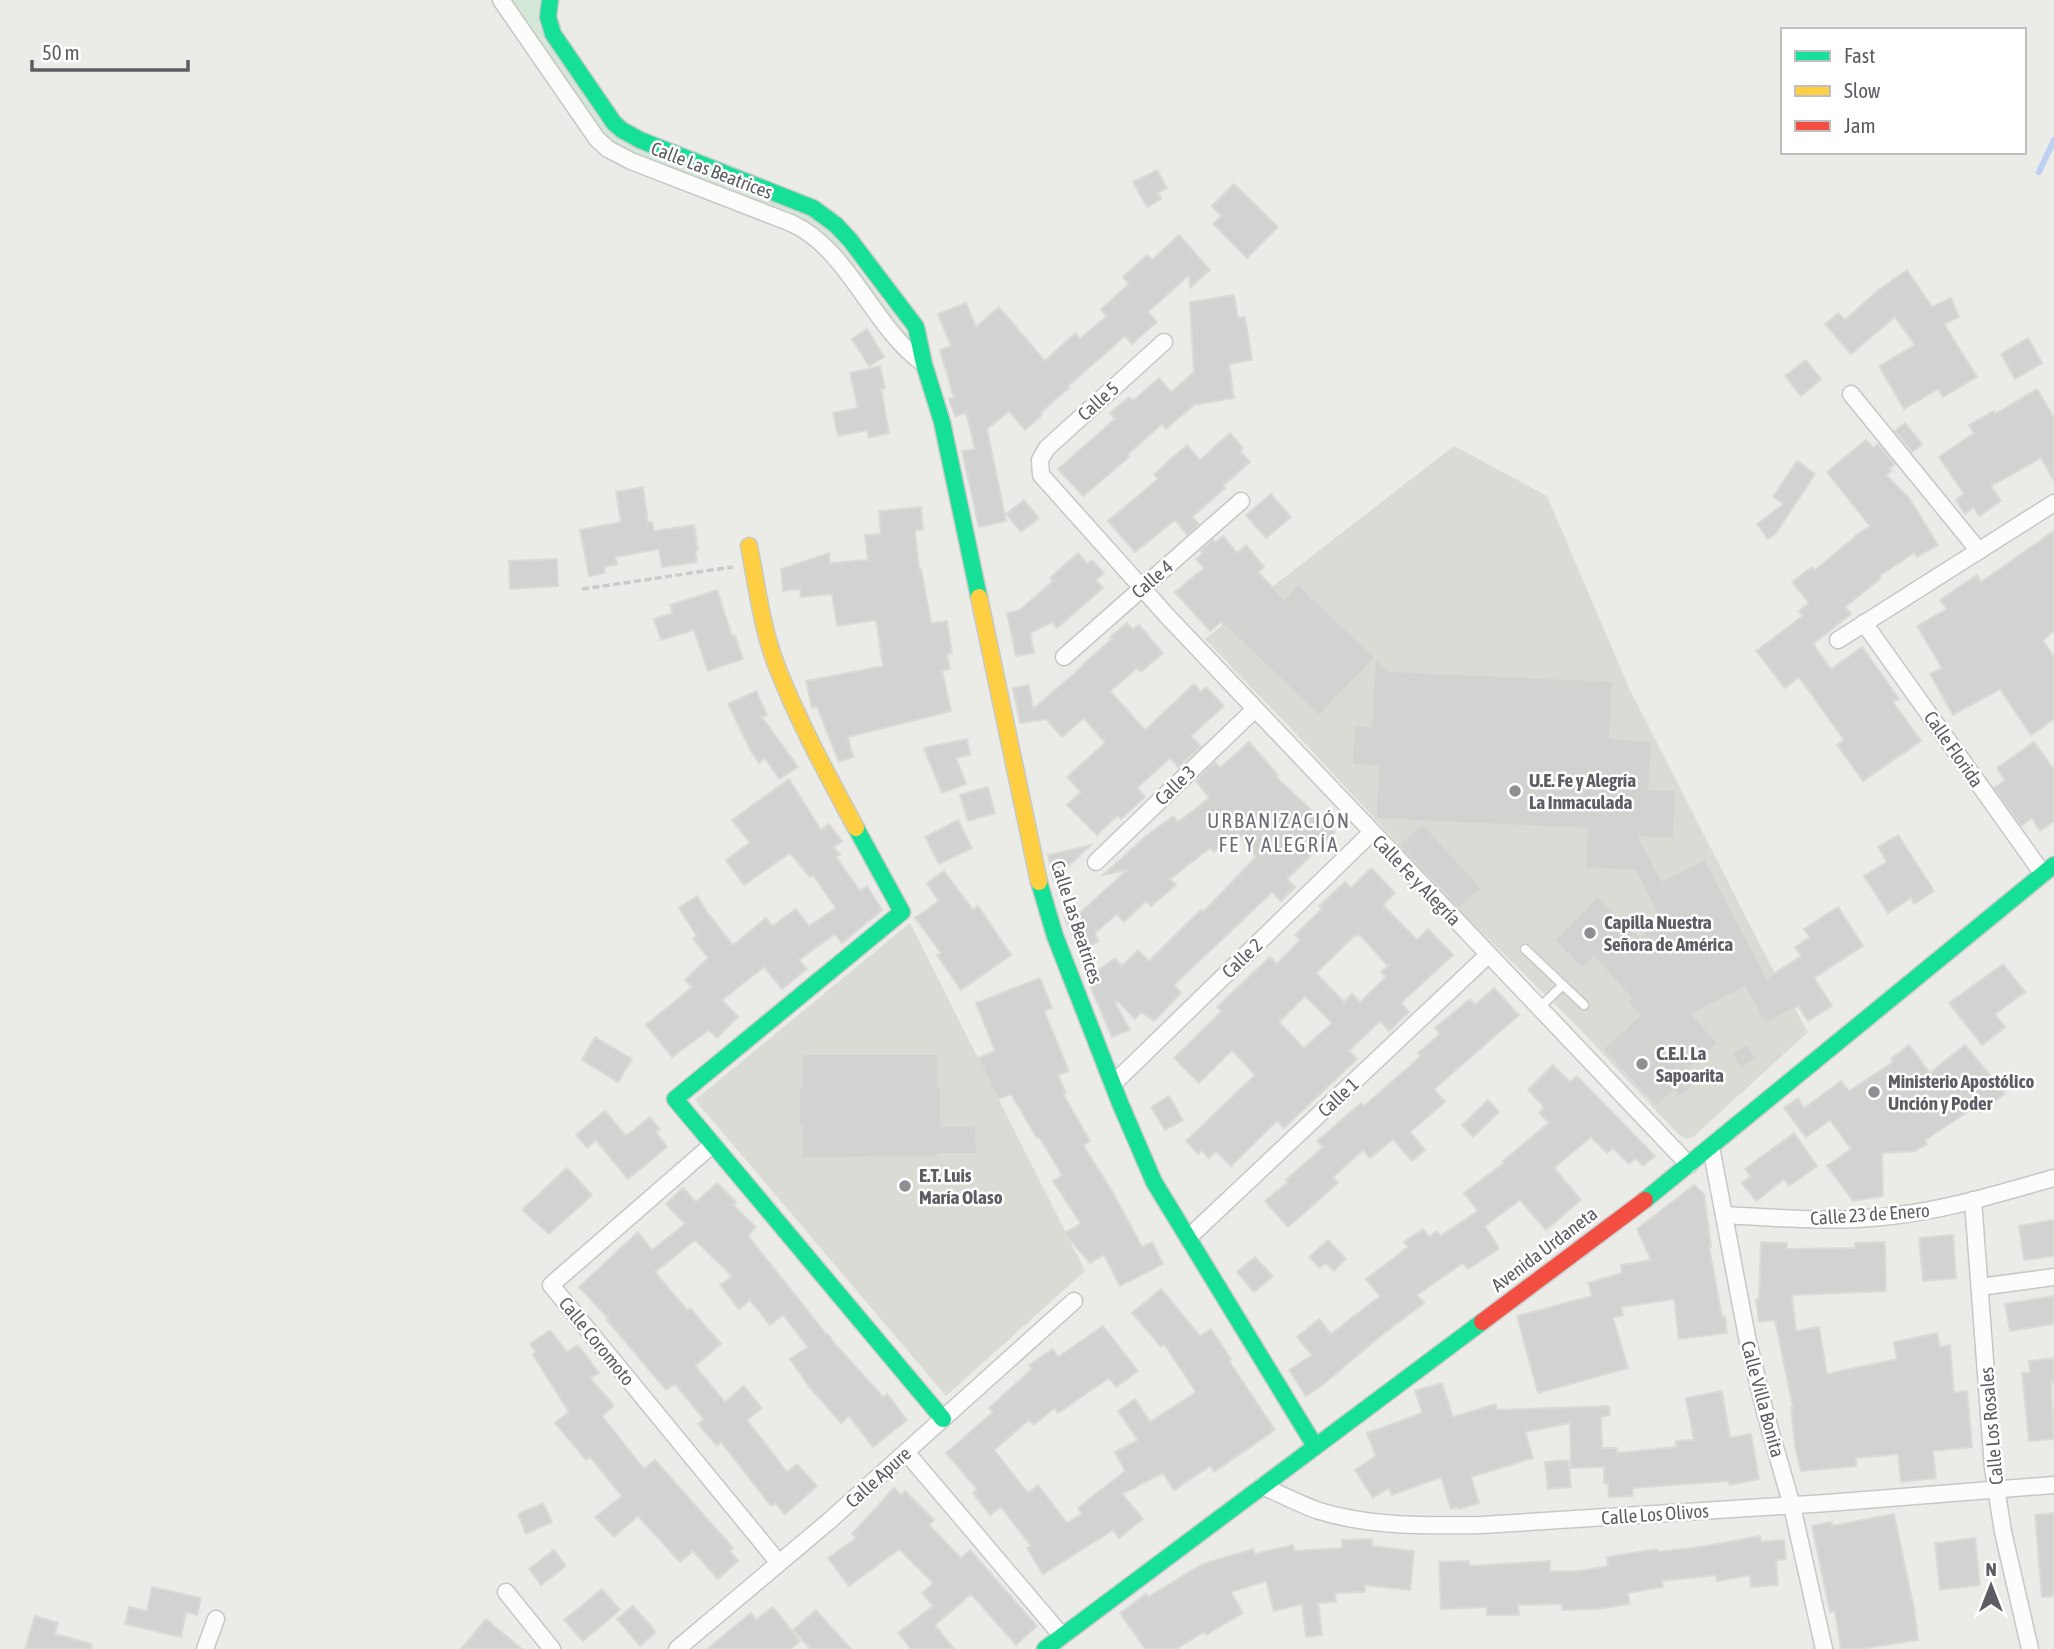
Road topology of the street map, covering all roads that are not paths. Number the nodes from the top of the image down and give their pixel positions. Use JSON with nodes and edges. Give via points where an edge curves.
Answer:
{"nodes":[{"id":1,"x":501,"y":0,"type":"edge"},
{"id":2,"x":551,"y":0,"type":"edge"},
{"id":3,"x":1164,"y":342,"type":"dead end"},
{"id":4,"x":924,"y":364,"type":"junction"},
{"id":5,"x":1851,"y":394,"type":"dead end"},
{"id":6,"x":1040,"y":465,"type":"joint"},
{"id":7,"x":1241,"y":500,"type":"dead end"},
{"id":8,"x":2054,"y":503,"type":"edge"},
{"id":9,"x":749,"y":546,"type":"dead end"},
{"id":10,"x":1979,"y":551,"type":"junction"},
{"id":11,"x":1142,"y":588,"type":"junction"},
{"id":12,"x":1864,"y":623,"type":"junction"},
{"id":13,"x":1838,"y":640,"type":"dead end"},
{"id":14,"x":1064,"y":657,"type":"dead end"},
{"id":15,"x":1255,"y":709,"type":"junction"},
{"id":16,"x":1372,"y":832,"type":"junction"},
{"id":17,"x":1096,"y":862,"type":"dead end"},
{"id":18,"x":2048,"y":870,"type":"edge"},
{"id":19,"x":1525,"y":948,"type":"dead end"},
{"id":20,"x":1489,"y":955,"type":"junction"},
{"id":21,"x":1563,"y":985,"type":"junction"},
{"id":22,"x":1584,"y":1005,"type":"dead end"},
{"id":23,"x":1539,"y":1008,"type":"junction"},
{"id":24,"x":1113,"y":1084,"type":"junction"},
{"id":25,"x":713,"y":1144,"type":"junction"},
{"id":26,"x":1711,"y":1147,"type":"junction"},
{"id":27,"x":1689,"y":1165,"type":"junction"},
{"id":28,"x":2054,"y":1178,"type":"edge"},
{"id":29,"x":1973,"y":1200,"type":"junction"},
{"id":30,"x":1724,"y":1215,"type":"junction"},
{"id":31,"x":1188,"y":1238,"type":"junction"},
{"id":32,"x":2054,"y":1277,"type":"edge"},
{"id":33,"x":1980,"y":1287,"type":"junction"},
{"id":34,"x":1074,"y":1301,"type":"dead end"},
{"id":35,"x":943,"y":1419,"type":"junction"},
{"id":36,"x":1315,"y":1446,"type":"junction"},
{"id":37,"x":906,"y":1452,"type":"junction"},
{"id":38,"x":2054,"y":1485,"type":"edge"},
{"id":39,"x":1262,"y":1486,"type":"junction"},
{"id":40,"x":1996,"y":1490,"type":"junction"},
{"id":41,"x":1793,"y":1506,"type":"junction"},
{"id":42,"x":779,"y":1563,"type":"junction"},
{"id":43,"x":506,"y":1592,"type":"dead end"},
{"id":44,"x":216,"y":1619,"type":"dead end"},
{"id":45,"x":1062,"y":1636,"type":"junction"},
{"id":46,"x":205,"y":1649,"type":"edge"},
{"id":47,"x":552,"y":1649,"type":"edge"},
{"id":48,"x":677,"y":1649,"type":"edge"},
{"id":49,"x":1045,"y":1649,"type":"edge"},
{"id":50,"x":1824,"y":1649,"type":"edge"},
{"id":51,"x":2030,"y":1649,"type":"edge"}],
"edges":[{"from":1,"to":4,"type":"street","name":"Calle Las Beatrices","via":[[608,149],[811,234],[906,350]]},
{"from":2,"to":4,"type":"street","name":"Calle Las Beatrices","via":[[552,34],[614,123],[640,140],[825,216],[850,240],[916,327]]},
{"from":3,"to":6,"type":"street","name":"Calle 5","via":[[1047,447]]},
{"from":4,"to":24,"type":"street","name":"Calle Las Beatrices","via":[[945,434],[1041,890]]},
{"from":5,"to":10,"type":"street"},
{"from":6,"to":11,"type":"street","name":"Calle Fe y Alegría","via":[[1046,483]]},
{"from":7,"to":11,"type":"street","name":"Calle 4"},
{"from":8,"to":10,"type":"street"},
{"from":9,"to":25,"type":"street","via":[[777,667],[825,771],[902,912],[675,1098]]},
{"from":10,"to":12,"type":"street"},
{"from":11,"to":14,"type":"street","name":"Calle 4"},
{"from":11,"to":15,"type":"street","name":"Calle Fe y Alegría"},
{"from":12,"to":13,"type":"street"},
{"from":12,"to":18,"type":"street","name":"Calle Florida"},
{"from":15,"to":16,"type":"street","name":"Calle Fe y Alegría"},
{"from":15,"to":17,"type":"street","name":"Calle 3"},
{"from":16,"to":20,"type":"street","name":"Calle Fe y Alegría"},
{"from":16,"to":24,"type":"street","name":"Calle 2"},
{"from":18,"to":26,"type":"street","name":"Avenida Urdaneta"},
{"from":19,"to":21,"type":"lane"},
{"from":20,"to":23,"type":"street","name":"Calle Fe y Alegría"},
{"from":20,"to":31,"type":"street","name":"Calle 1"},
{"from":21,"to":22,"type":"lane"},
{"from":21,"to":23,"type":"lane"},
{"from":23,"to":27,"type":"street","name":"Calle Fe y Alegría"},
{"from":24,"to":31,"type":"street","name":"Calle Las Beatrices","via":[[1154,1182]]},
{"from":25,"to":35,"type":"street"},
{"from":25,"to":42,"type":"street","name":"Calle Coromoto","via":[[551,1285]]},
{"from":26,"to":27,"type":"street","name":"Avenida Urdaneta"},
{"from":26,"to":30,"type":"street","name":"Calle Villa Bonita"},
{"from":27,"to":36,"type":"street","name":"Avenida Urdaneta"},
{"from":28,"to":29,"type":"street","name":"Calle 23 de Enero"},
{"from":29,"to":30,"type":"street","name":"Calle 23 de Enero","via":[[1941,1209],[1849,1220]]},
{"from":29,"to":33,"type":"street","name":"Calle Los Rosales"},
{"from":30,"to":41,"type":"street","name":"Calle Villa Bonita","via":[[1755,1371]]},
{"from":31,"to":36,"type":"street","name":"Calle Las Beatrices"},
{"from":32,"to":33,"type":"street"},
{"from":33,"to":40,"type":"street","name":"Calle Los Rosales"},
{"from":34,"to":35,"type":"street","name":"Calle Apure"},
{"from":35,"to":37,"type":"street","name":"Calle Apure"},
{"from":36,"to":39,"type":"street","name":"Avenida Urdaneta"},
{"from":37,"to":42,"type":"street","name":"Calle Apure"},
{"from":37,"to":45,"type":"street"},
{"from":38,"to":40,"type":"street","name":"Calle Los Olivos"},
{"from":39,"to":41,"type":"street","name":"Calle Los Olivos","via":[[1317,1510],[1416,1525]]},
{"from":39,"to":45,"type":"street","name":"Avenida Urdaneta"},
{"from":40,"to":41,"type":"street","name":"Calle Los Olivos"},
{"from":40,"to":51,"type":"street","name":"Calle Los Rosales"},
{"from":41,"to":50,"type":"street","name":"Calle Villa Bonita"},
{"from":42,"to":48,"type":"street","name":"Calle Apure"},
{"from":43,"to":47,"type":"street"},
{"from":44,"to":46,"type":"street"},
{"from":45,"to":49,"type":"street","name":"Avenida Urdaneta"}]}
